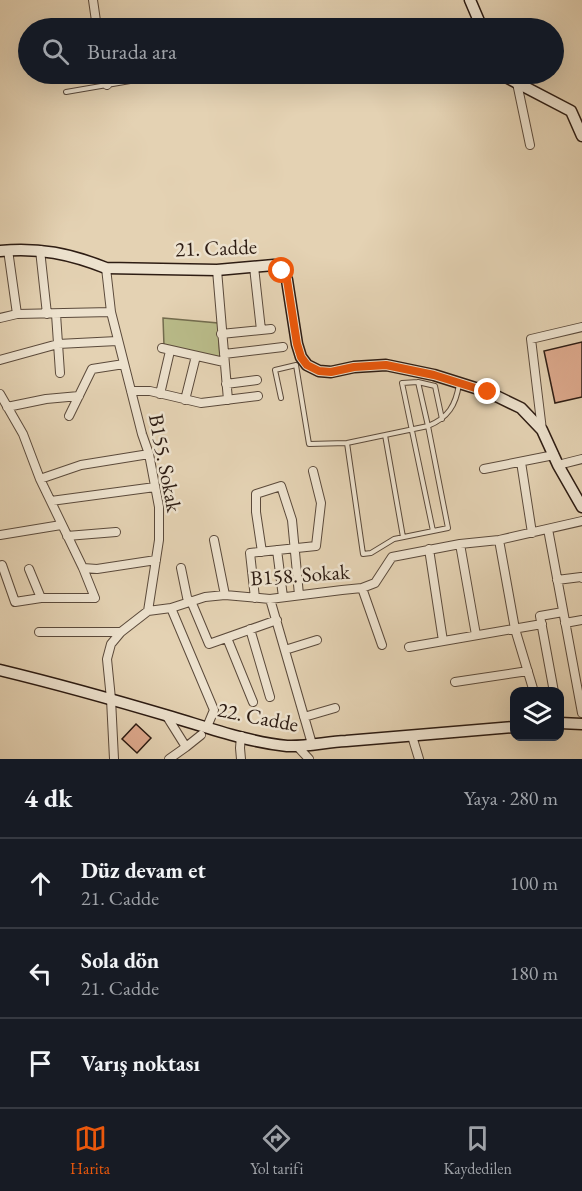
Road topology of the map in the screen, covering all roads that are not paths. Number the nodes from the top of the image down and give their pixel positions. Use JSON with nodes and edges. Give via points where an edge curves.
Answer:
{"nodes":[{"id":1,"x":93,"y":0,"type":"edge"},
{"id":2,"x":470,"y":0,"type":"edge"},
{"id":3,"x":96,"y":18,"type":"edge"},
{"id":4,"x":478,"y":18,"type":"edge"},
{"id":5,"x":113,"y":84,"type":"edge"},
{"id":6,"x":517,"y":84,"type":"edge"},
{"id":7,"x":519,"y":84,"type":"edge"},
{"id":8,"x":107,"y":85,"type":"joint"},
{"id":9,"x":66,"y":92,"type":"dead end"},
{"id":10,"x":582,"y":108,"type":"edge"},
{"id":11,"x":571,"y":111,"type":"junction"},
{"id":12,"x":582,"y":136,"type":"edge"},
{"id":13,"x":530,"y":145,"type":"dead end"},
{"id":14,"x":40,"y":250,"type":"junction"},
{"id":15,"x":4,"y":251,"type":"edge"},
{"id":16,"x":254,"y":267,"type":"junction"},
{"id":17,"x":106,"y":268,"type":"junction"},
{"id":18,"x":218,"y":270,"type":"junction"},
{"id":19,"x":111,"y":312,"type":"junction"},
{"id":20,"x":17,"y":314,"type":"junction"},
{"id":21,"x":52,"y":314,"type":"junction"},
{"id":22,"x":0,"y":318,"type":"edge"},
{"id":23,"x":582,"y":327,"type":"edge"},
{"id":24,"x":271,"y":329,"type":"dead end"},
{"id":25,"x":261,"y":330,"type":"junction"},
{"id":26,"x":221,"y":334,"type":"junction"},
{"id":27,"x":117,"y":341,"type":"junction"},
{"id":28,"x":58,"y":344,"type":"junction"},
{"id":29,"x":283,"y":347,"type":"dead end"},
{"id":30,"x":196,"y":356,"type":"junction"},
{"id":31,"x":224,"y":358,"type":"junction"},
{"id":32,"x":0,"y":360,"type":"edge"},
{"id":33,"x":124,"y":364,"type":"junction"},
{"id":34,"x":60,"y":373,"type":"dead end"},
{"id":35,"x":257,"y":380,"type":"dead end"},
{"id":36,"x":418,"y":382,"type":"junction"},
{"id":37,"x":459,"y":383,"type":"junction"},
{"id":38,"x":226,"y":384,"type":"junction"},
{"id":39,"x":131,"y":391,"type":"junction"},
{"id":40,"x":0,"y":394,"type":"edge"},
{"id":41,"x":160,"y":394,"type":"junction"},
{"id":42,"x":79,"y":396,"type":"junction"},
{"id":43,"x":258,"y":396,"type":"dead end"},
{"id":44,"x":280,"y":398,"type":"dead end"},
{"id":45,"x":228,"y":399,"type":"junction"},
{"id":46,"x":185,"y":400,"type":"junction"},
{"id":47,"x":7,"y":407,"type":"junction"},
{"id":48,"x":69,"y":416,"type":"dead end"},
{"id":49,"x":442,"y":419,"type":"junction"},
{"id":50,"x":428,"y":426,"type":"junction"},
{"id":51,"x":411,"y":429,"type":"junction"},
{"id":52,"x":542,"y":430,"type":"junction"},
{"id":53,"x":385,"y":435,"type":"junction"},
{"id":54,"x":347,"y":443,"type":"junction"},
{"id":55,"x":149,"y":454,"type":"junction"},
{"id":56,"x":582,"y":459,"type":"edge"},
{"id":57,"x":556,"y":460,"type":"junction"},
{"id":58,"x":521,"y":462,"type":"junction"},
{"id":59,"x":484,"y":469,"type":"dead end"},
{"id":60,"x":313,"y":471,"type":"dead end"},
{"id":61,"x":40,"y":479,"type":"junction"},
{"id":62,"x":155,"y":487,"type":"junction"},
{"id":63,"x":51,"y":501,"type":"junction"},
{"id":64,"x":582,"y":507,"type":"edge"},
{"id":65,"x":582,"y":521,"type":"edge"},
{"id":66,"x":61,"y":525,"type":"junction"},
{"id":67,"x":548,"y":530,"type":"junction"},
{"id":68,"x":433,"y":531,"type":"junction"},
{"id":69,"x":116,"y":532,"type":"dead end"},
{"id":70,"x":532,"y":533,"type":"junction"},
{"id":71,"x":0,"y":536,"type":"edge"},
{"id":72,"x":67,"y":536,"type":"junction"},
{"id":73,"x":403,"y":537,"type":"junction"},
{"id":74,"x":214,"y":540,"type":"dead end"},
{"id":75,"x":500,"y":540,"type":"junction"},
{"id":76,"x":460,"y":544,"type":"junction"},
{"id":77,"x":294,"y":548,"type":"junction"},
{"id":78,"x":429,"y":549,"type":"junction"},
{"id":79,"x":277,"y":550,"type":"junction"},
{"id":80,"x":262,"y":552,"type":"junction"},
{"id":81,"x":156,"y":560,"type":"junction"},
{"id":82,"x":2,"y":565,"type":"dead end"},
{"id":83,"x":82,"y":568,"type":"junction"},
{"id":84,"x":181,"y":568,"type":"dead end"},
{"id":85,"x":29,"y":570,"type":"dead end"},
{"id":86,"x":582,"y":578,"type":"edge"},
{"id":87,"x":557,"y":580,"type":"junction"},
{"id":88,"x":362,"y":588,"type":"junction"},
{"id":89,"x":225,"y":595,"type":"junction"},
{"id":90,"x":299,"y":595,"type":"junction"},
{"id":91,"x":283,"y":597,"type":"junction"},
{"id":92,"x":40,"y":598,"type":"junction"},
{"id":93,"x":255,"y":598,"type":"junction"},
{"id":94,"x":270,"y":599,"type":"junction"},
{"id":95,"x":190,"y":602,"type":"junction"},
{"id":96,"x":171,"y":608,"type":"junction"},
{"id":97,"x":148,"y":611,"type":"junction"},
{"id":98,"x":563,"y":612,"type":"junction"},
{"id":99,"x":276,"y":620,"type":"junction"},
{"id":100,"x":582,"y":620,"type":"edge"},
{"id":101,"x":566,"y":623,"type":"junction"},
{"id":102,"x":542,"y":624,"type":"junction"},
{"id":103,"x":250,"y":629,"type":"junction"},
{"id":104,"x":515,"y":629,"type":"junction"},
{"id":105,"x":39,"y":632,"type":"dead end"},
{"id":106,"x":121,"y":632,"type":"junction"},
{"id":107,"x":476,"y":636,"type":"junction"},
{"id":108,"x":227,"y":638,"type":"junction"},
{"id":109,"x":317,"y":640,"type":"dead end"},
{"id":110,"x":442,"y":641,"type":"junction"},
{"id":111,"x":382,"y":645,"type":"dead end"},
{"id":112,"x":409,"y":647,"type":"dead end"},
{"id":113,"x":285,"y":650,"type":"junction"},
{"id":114,"x":0,"y":670,"type":"edge"},
{"id":115,"x":528,"y":671,"type":"junction"},
{"id":116,"x":455,"y":682,"type":"dead end"},
{"id":117,"x":533,"y":687,"type":"edge"},
{"id":118,"x":553,"y":687,"type":"edge"},
{"id":119,"x":270,"y":697,"type":"dead end"},
{"id":120,"x":111,"y":699,"type":"junction"},
{"id":121,"x":253,"y":702,"type":"dead end"},
{"id":122,"x":335,"y":708,"type":"dead end"},
{"id":123,"x":582,"y":713,"type":"edge"},
{"id":124,"x":166,"y":715,"type":"junction"},
{"id":125,"x":304,"y":717,"type":"junction"},
{"id":126,"x":564,"y":723,"type":"edge"},
{"id":127,"x":582,"y":724,"type":"edge"},
{"id":128,"x":510,"y":727,"type":"edge"},
{"id":129,"x":204,"y":731,"type":"junction"},
{"id":130,"x":241,"y":736,"type":"junction"},
{"id":131,"x":412,"y":736,"type":"junction"},
{"id":132,"x":312,"y":744,"type":"junction"},
{"id":133,"x":297,"y":746,"type":"junction"},
{"id":134,"x":186,"y":747,"type":"junction"},
{"id":135,"x":114,"y":759,"type":"edge"},
{"id":136,"x":170,"y":759,"type":"edge"},
{"id":137,"x":241,"y":759,"type":"edge"},
{"id":138,"x":309,"y":759,"type":"edge"},
{"id":139,"x":419,"y":759,"type":"edge"}],
"edges":[{"from":1,"to":3,"type":"street"},
{"from":2,"to":4,"type":"main road"},
{"from":5,"to":8,"type":"lane"},
{"from":6,"to":13,"type":"street"},
{"from":7,"to":11,"type":"main road"},
{"from":8,"to":9,"type":"lane"},
{"from":10,"to":11,"type":"main road"},
{"from":11,"to":12,"type":"main road"},
{"from":14,"to":15,"type":"main road","name":"21. Cadde"},
{"from":14,"to":17,"type":"main road","name":"21. Cadde"},
{"from":14,"to":21,"type":"street"},
{"from":15,"to":20,"type":"street"},
{"from":16,"to":18,"type":"main road","name":"21. Cadde"},
{"from":16,"to":25,"type":"street"},
{"from":16,"to":37,"type":"main road","name":"21. Cadde","via":[[274,265],[287,280],[299,351],[307,365],[331,372],[386,365]]},
{"from":17,"to":18,"type":"main road","name":"21. Cadde"},
{"from":17,"to":19,"type":"street","name":"B155. Sokak"},
{"from":18,"to":26,"type":"street"},
{"from":19,"to":21,"type":"street"},
{"from":19,"to":27,"type":"street","name":"B155. Sokak"},
{"from":20,"to":21,"type":"street"},
{"from":20,"to":22,"type":"street"},
{"from":21,"to":28,"type":"street"},
{"from":23,"to":52,"type":"street","via":[[531,339]]},
{"from":24,"to":25,"type":"street"},
{"from":25,"to":26,"type":"street"},
{"from":26,"to":31,"type":"street"},
{"from":27,"to":28,"type":"street"},
{"from":27,"to":33,"type":"street","name":"B155. Sokak"},
{"from":28,"to":32,"type":"street"},
{"from":28,"to":34,"type":"street"},
{"from":29,"to":31,"type":"street"},
{"from":30,"to":31,"type":"street"},
{"from":30,"to":41,"type":"street","via":[[166,349]]},
{"from":30,"to":46,"type":"street"},
{"from":31,"to":38,"type":"street"},
{"from":33,"to":39,"type":"street","name":"B155. Sokak"},
{"from":33,"to":42,"type":"street","via":[[92,369]]},
{"from":35,"to":38,"type":"street"},
{"from":36,"to":49,"type":"lane","via":[[435,386]]},
{"from":36,"to":50,"type":"lane"},
{"from":36,"to":51,"type":"lane","via":[[402,383]]},
{"from":37,"to":49,"type":"lane","via":[[457,399]]},
{"from":37,"to":52,"type":"main road","name":"21. Cadde","via":[[521,408]]},
{"from":38,"to":45,"type":"street"},
{"from":39,"to":41,"type":"street"},
{"from":39,"to":55,"type":"street","name":"B155. Sokak"},
{"from":40,"to":47,"type":"street"},
{"from":41,"to":46,"type":"street"},
{"from":42,"to":47,"type":"street"},
{"from":42,"to":48,"type":"street"},
{"from":43,"to":45,"type":"street"},
{"from":44,"to":54,"type":"lane","via":[[275,370],[296,365],[309,444]]},
{"from":45,"to":46,"type":"street","via":[[201,403]]},
{"from":47,"to":61,"type":"street","via":[[23,434]]},
{"from":49,"to":50,"type":"lane"},
{"from":50,"to":51,"type":"lane"},
{"from":50,"to":68,"type":"lane","via":[[448,528]]},
{"from":51,"to":53,"type":"lane"},
{"from":51,"to":68,"type":"lane"},
{"from":52,"to":57,"type":"main road","name":"21. Cadde"},
{"from":53,"to":54,"type":"lane"},
{"from":53,"to":73,"type":"lane"},
{"from":54,"to":73,"type":"lane","via":[[363,554]]},
{"from":55,"to":61,"type":"street","via":[[81,465]]},
{"from":55,"to":62,"type":"street","name":"B155. Sokak"},
{"from":56,"to":57,"type":"street"},
{"from":57,"to":58,"type":"street"},
{"from":57,"to":64,"type":"main road","name":"21. Cadde"},
{"from":58,"to":59,"type":"street"},
{"from":58,"to":70,"type":"street"},
{"from":60,"to":77,"type":"street","via":[[321,503],[315,546]]},
{"from":61,"to":63,"type":"street"},
{"from":62,"to":63,"type":"street"},
{"from":62,"to":81,"type":"street","name":"B155. Sokak","via":[[159,507]]},
{"from":63,"to":66,"type":"street"},
{"from":65,"to":67,"type":"street","name":"B158. Sokak"},
{"from":66,"to":71,"type":"street"},
{"from":66,"to":72,"type":"street"},
{"from":67,"to":70,"type":"street","name":"B158. Sokak"},
{"from":67,"to":87,"type":"street"},
{"from":68,"to":73,"type":"lane"},
{"from":69,"to":72,"type":"street"},
{"from":70,"to":75,"type":"street","name":"B158. Sokak"},
{"from":72,"to":83,"type":"street"},
{"from":74,"to":89,"type":"street"},
{"from":75,"to":76,"type":"street","name":"B158. Sokak"},
{"from":75,"to":104,"type":"street"},
{"from":76,"to":78,"type":"street","name":"B158. Sokak"},
{"from":76,"to":107,"type":"street"},
{"from":77,"to":79,"type":"street"},
{"from":77,"to":80,"type":"street","via":[[292,520],[281,486],[256,494]]},
{"from":77,"to":90,"type":"street"},
{"from":78,"to":88,"type":"street","name":"B158. Sokak","via":[[392,557],[375,583]]},
{"from":78,"to":110,"type":"street"},
{"from":79,"to":80,"type":"street"},
{"from":79,"to":91,"type":"street"},
{"from":80,"to":93,"type":"street","via":[[250,553]]},
{"from":81,"to":83,"type":"street"},
{"from":81,"to":97,"type":"street","name":"B155. Sokak"},
{"from":82,"to":92,"type":"street","via":[[15,602]]},
{"from":83,"to":92,"type":"street","via":[[95,598]]},
{"from":84,"to":95,"type":"street"},
{"from":85,"to":92,"type":"street"},
{"from":86,"to":87,"type":"street"},
{"from":87,"to":98,"type":"street"},
{"from":88,"to":90,"type":"street","name":"B158. Sokak"},
{"from":88,"to":111,"type":"street"},
{"from":89,"to":93,"type":"street","name":"B158. Sokak"},
{"from":89,"to":95,"type":"street","name":"B158. Sokak"},
{"from":90,"to":91,"type":"street","name":"B158. Sokak"},
{"from":91,"to":94,"type":"street","name":"B158. Sokak"},
{"from":93,"to":94,"type":"street","name":"B158. Sokak"},
{"from":94,"to":99,"type":"street"},
{"from":95,"to":96,"type":"street","name":"B158. Sokak"},
{"from":95,"to":108,"type":"street","via":[[209,644]]},
{"from":96,"to":97,"type":"street","name":"B158. Sokak"},
{"from":96,"to":129,"type":"street","via":[[214,710]]},
{"from":97,"to":106,"type":"street"},
{"from":98,"to":101,"type":"street"},
{"from":98,"to":102,"type":"street","via":[[540,616]]},
{"from":99,"to":103,"type":"street"},
{"from":99,"to":113,"type":"street"},
{"from":100,"to":101,"type":"street"},
{"from":101,"to":123,"type":"street"},
{"from":102,"to":104,"type":"street"},
{"from":102,"to":118,"type":"street"},
{"from":103,"to":108,"type":"street"},
{"from":103,"to":119,"type":"street"},
{"from":104,"to":107,"type":"street"},
{"from":104,"to":115,"type":"street"},
{"from":105,"to":106,"type":"street"},
{"from":106,"to":120,"type":"street","via":[[107,659]]},
{"from":107,"to":110,"type":"street"},
{"from":108,"to":121,"type":"street"},
{"from":109,"to":113,"type":"street"},
{"from":110,"to":112,"type":"street"},
{"from":113,"to":125,"type":"street"},
{"from":114,"to":120,"type":"main road","name":"22. Cadde"},
{"from":115,"to":116,"type":"street"},
{"from":115,"to":117,"type":"street"},
{"from":120,"to":124,"type":"main road","name":"22. Cadde"},
{"from":120,"to":135,"type":"street"},
{"from":122,"to":125,"type":"street"},
{"from":124,"to":129,"type":"main road","name":"22. Cadde"},
{"from":124,"to":134,"type":"street"},
{"from":125,"to":132,"type":"street"},
{"from":126,"to":127,"type":"main road"},
{"from":128,"to":131,"type":"main road","name":"22. Cadde"},
{"from":129,"to":130,"type":"main road","name":"22. Cadde"},
{"from":129,"to":134,"type":"street"},
{"from":130,"to":133,"type":"main road","name":"22. Cadde"},
{"from":130,"to":137,"type":"street"},
{"from":131,"to":132,"type":"main road","name":"22. Cadde"},
{"from":131,"to":139,"type":"street"},
{"from":132,"to":133,"type":"main road","name":"22. Cadde"},
{"from":133,"to":138,"type":"street"},
{"from":134,"to":136,"type":"street"}]}
